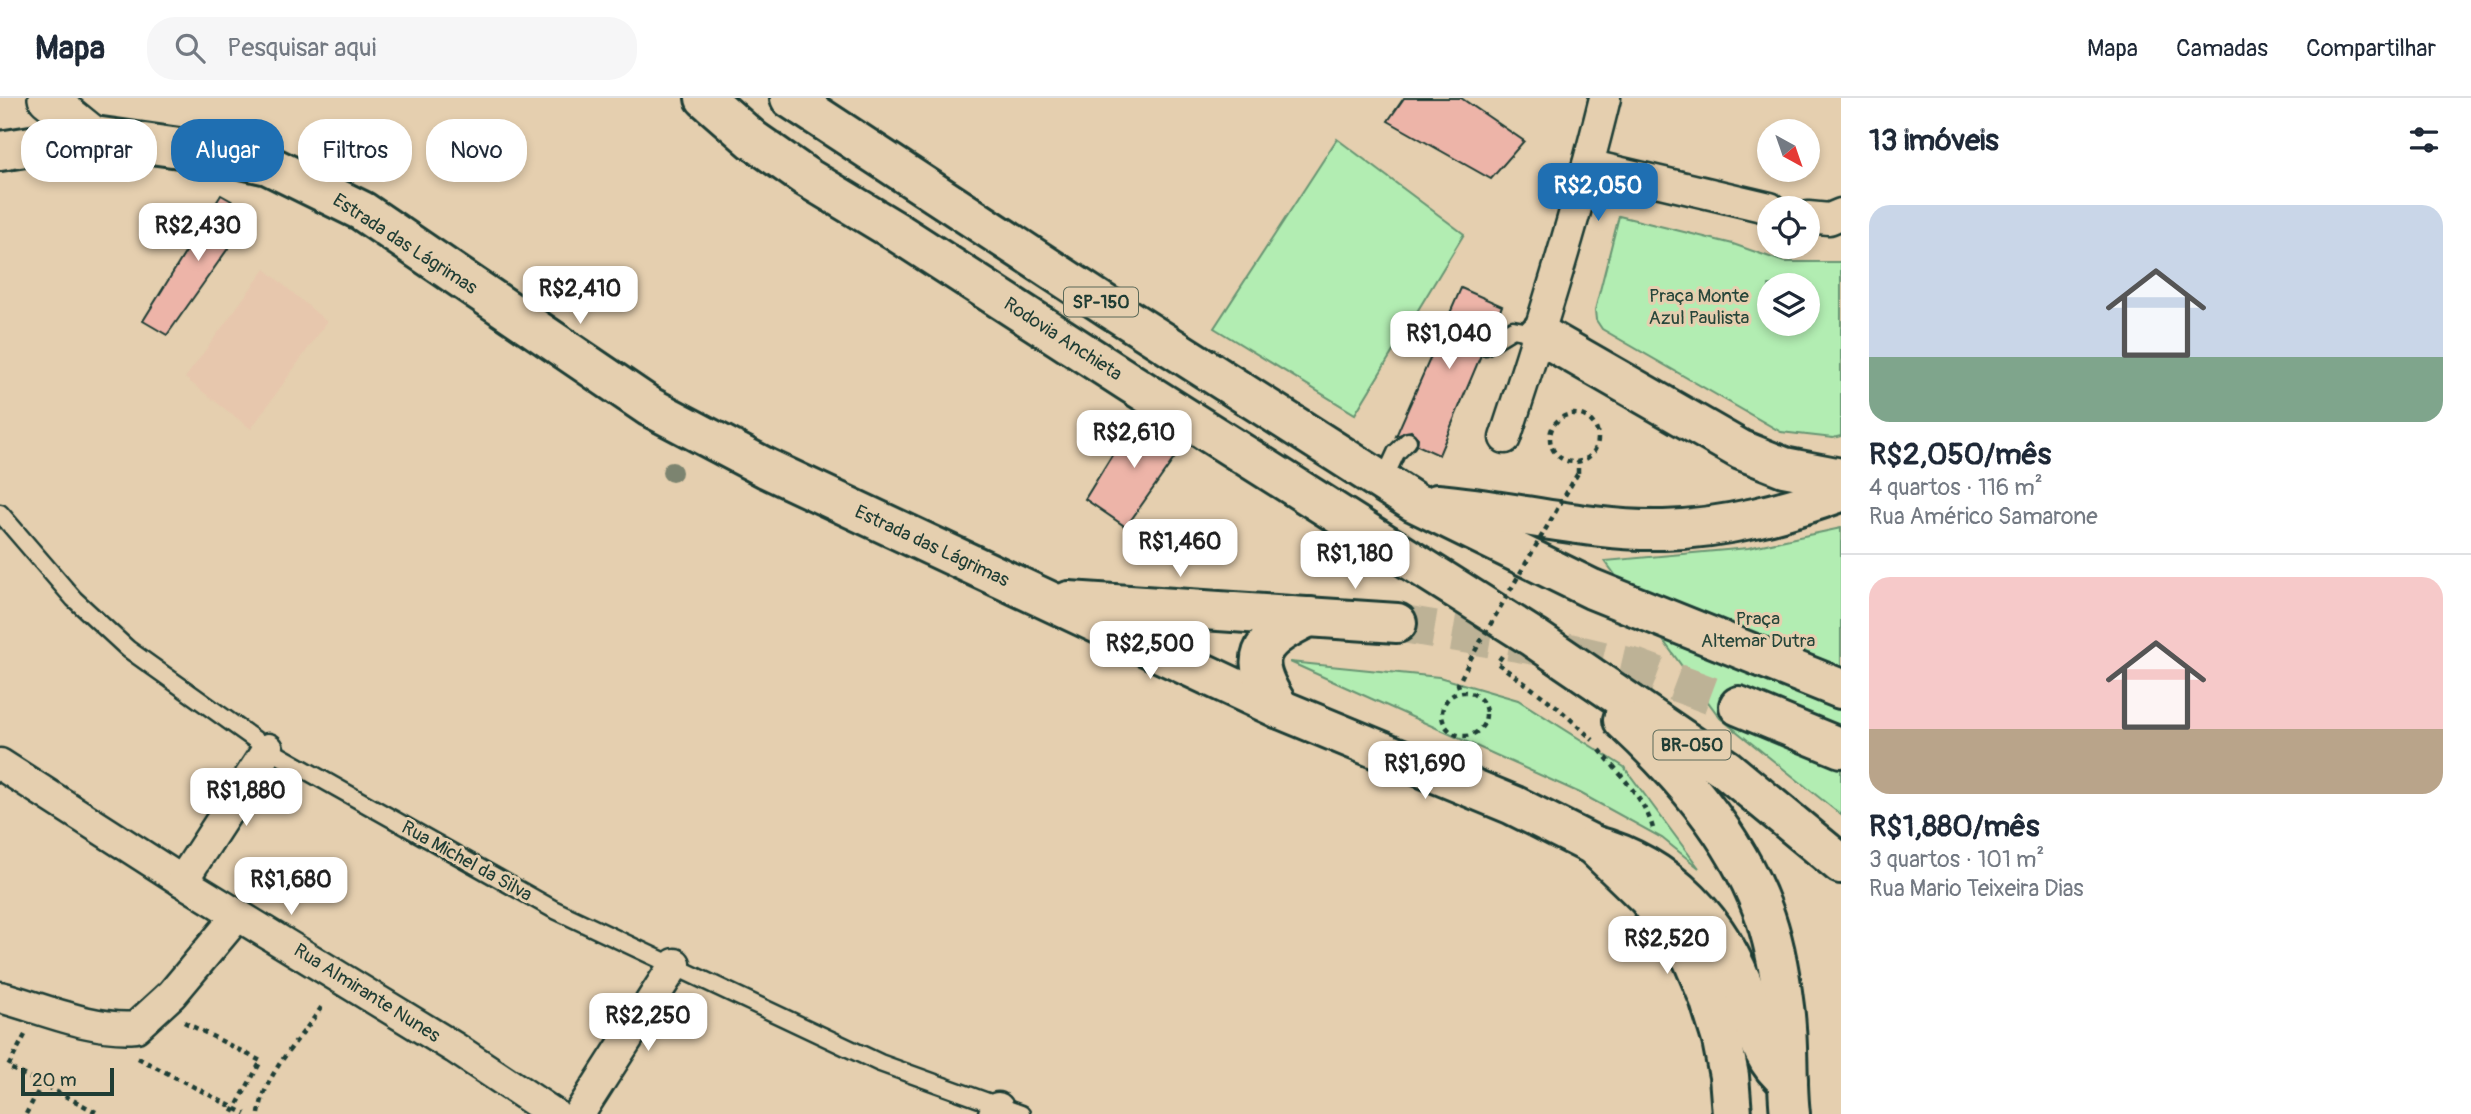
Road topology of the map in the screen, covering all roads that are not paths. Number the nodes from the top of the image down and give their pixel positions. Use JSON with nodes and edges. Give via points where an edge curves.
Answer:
{"nodes":[{"id":1,"x":47,"y":98,"type":"edge"},
{"id":2,"x":705,"y":98,"type":"edge"},
{"id":3,"x":790,"y":98,"type":"edge"},
{"id":4,"x":1605,"y":98,"type":"edge"},
{"id":5,"x":73,"y":119,"type":"edge"},
{"id":6,"x":157,"y":145,"type":"edge"},
{"id":7,"x":21,"y":148,"type":"edge"},
{"id":8,"x":0,"y":151,"type":"edge"},
{"id":9,"x":1588,"y":165,"type":"junction"},
{"id":10,"x":1757,"y":205,"type":"edge"},
{"id":11,"x":1841,"y":214,"type":"edge"},
{"id":12,"x":1820,"y":218,"type":"edge"},
{"id":13,"x":1539,"y":334,"type":"junction"},
{"id":14,"x":1485,"y":346,"type":"dead end"},
{"id":15,"x":1505,"y":438,"type":"dead end"},
{"id":16,"x":1408,"y":441,"type":"dead end"},
{"id":17,"x":1841,"y":478,"type":"edge"},
{"id":18,"x":1382,"y":481,"type":"junction"},
{"id":19,"x":1841,"y":492,"type":"edge"},
{"id":20,"x":1414,"y":502,"type":"junction"},
{"id":21,"x":0,"y":513,"type":"edge"},
{"id":22,"x":1046,"y":600,"type":"junction"},
{"id":23,"x":1309,"y":617,"type":"junction"},
{"id":24,"x":1397,"y":624,"type":"tunnel mouth"},
{"id":25,"x":1527,"y":634,"type":"junction"},
{"id":26,"x":1841,"y":689,"type":"edge"},
{"id":27,"x":1739,"y":706,"type":"tunnel mouth"},
{"id":28,"x":1280,"y":709,"type":"junction"},
{"id":29,"x":1841,"y":748,"type":"edge"},
{"id":30,"x":268,"y":749,"type":"junction"},
{"id":31,"x":0,"y":764,"type":"edge"},
{"id":32,"x":1593,"y":845,"type":"junction"},
{"id":33,"x":1841,"y":864,"type":"edge"},
{"id":34,"x":182,"y":881,"type":"junction"},
{"id":35,"x":238,"y":915,"type":"junction"},
{"id":36,"x":675,"y":964,"type":"junction"},
{"id":37,"x":0,"y":997,"type":"edge"},
{"id":38,"x":1788,"y":1097,"type":"edge"},
{"id":39,"x":1004,"y":1112,"type":"edge"},
{"id":40,"x":554,"y":1114,"type":"edge"},
{"id":41,"x":579,"y":1114,"type":"edge"},
{"id":42,"x":1732,"y":1114,"type":"edge"}],
"edges":[{"from":1,"to":5,"type":"street"},
{"from":2,"to":25,"type":"main road","name":"Rodovia Anchieta","number":"SP-150","via":[[753,140],[806,177]]},
{"from":3,"to":18,"type":"main road","number":"SP-150"},
{"from":4,"to":9,"type":"street"},
{"from":6,"to":22,"type":"main road","name":"Estrada das Lágrimas","via":[[268,164],[362,211],[650,407],[766,468]]},
{"from":7,"to":8,"type":"main road","name":"Estrada das Lágrimas"},
{"from":9,"to":10,"type":"street"},
{"from":9,"to":13,"type":"street"},
{"from":11,"to":12,"type":"street"},
{"from":13,"to":14,"type":"lane","via":[[1513,329]]},
{"from":13,"to":15,"type":"street"},
{"from":13,"to":17,"type":"main road","via":[[1741,450],[1784,467]]},
{"from":16,"to":18,"type":"lane","via":[[1396,453]]},
{"from":18,"to":20,"type":"main road","number":"SP-150"},
{"from":19,"to":20,"type":"main road","via":[[1779,514],[1663,530]]},
{"from":20,"to":26,"type":"main road","number":"SP-150","via":[[1592,589]]},
{"from":21,"to":30,"type":"lane","name":"Rua Michel da Silva","via":[[74,598],[128,649]]},
{"from":22,"to":23,"type":"main road"},
{"from":22,"to":28,"type":"main road","name":"Estrada das Lágrimas"},
{"from":23,"to":24,"type":"main road"},
{"from":23,"to":28,"type":"main road","via":[[1280,631],[1261,656],[1265,687]]},
{"from":25,"to":33,"type":"main road","number":"BR-050","via":[[1726,769]]},
{"from":25,"to":38,"type":"main road","via":[[1646,742],[1693,793],[1734,849],[1762,908],[1776,958]]},
{"from":27,"to":29,"type":"main road"},
{"from":28,"to":32,"type":"main road","name":"Estrada das Lágrimas","via":[[1513,804]]},
{"from":30,"to":34,"type":"street"},
{"from":30,"to":36,"type":"lane","name":"Rua Michel da Silva","via":[[553,909]]},
{"from":31,"to":34,"type":"street","name":"Rua Almirante Nunes"},
{"from":32,"to":38,"type":"main road","via":[[1637,860],[1693,904],[1738,971],[1760,1046]]},
{"from":32,"to":42,"type":"main road","name":"Estrada das Lágrimas","via":[[1648,898],[1692,958],[1722,1040]]},
{"from":34,"to":35,"type":"street","name":"Rua Almirante Nunes"},
{"from":35,"to":37,"type":"street","via":[[158,1009],[136,1027],[118,1027]]},
{"from":35,"to":40,"type":"street","name":"Rua Almirante Nunes"},
{"from":36,"to":39,"type":"lane","name":"Rua Michel da Silva","via":[[880,1063]]},
{"from":36,"to":41,"type":"street"}]}
